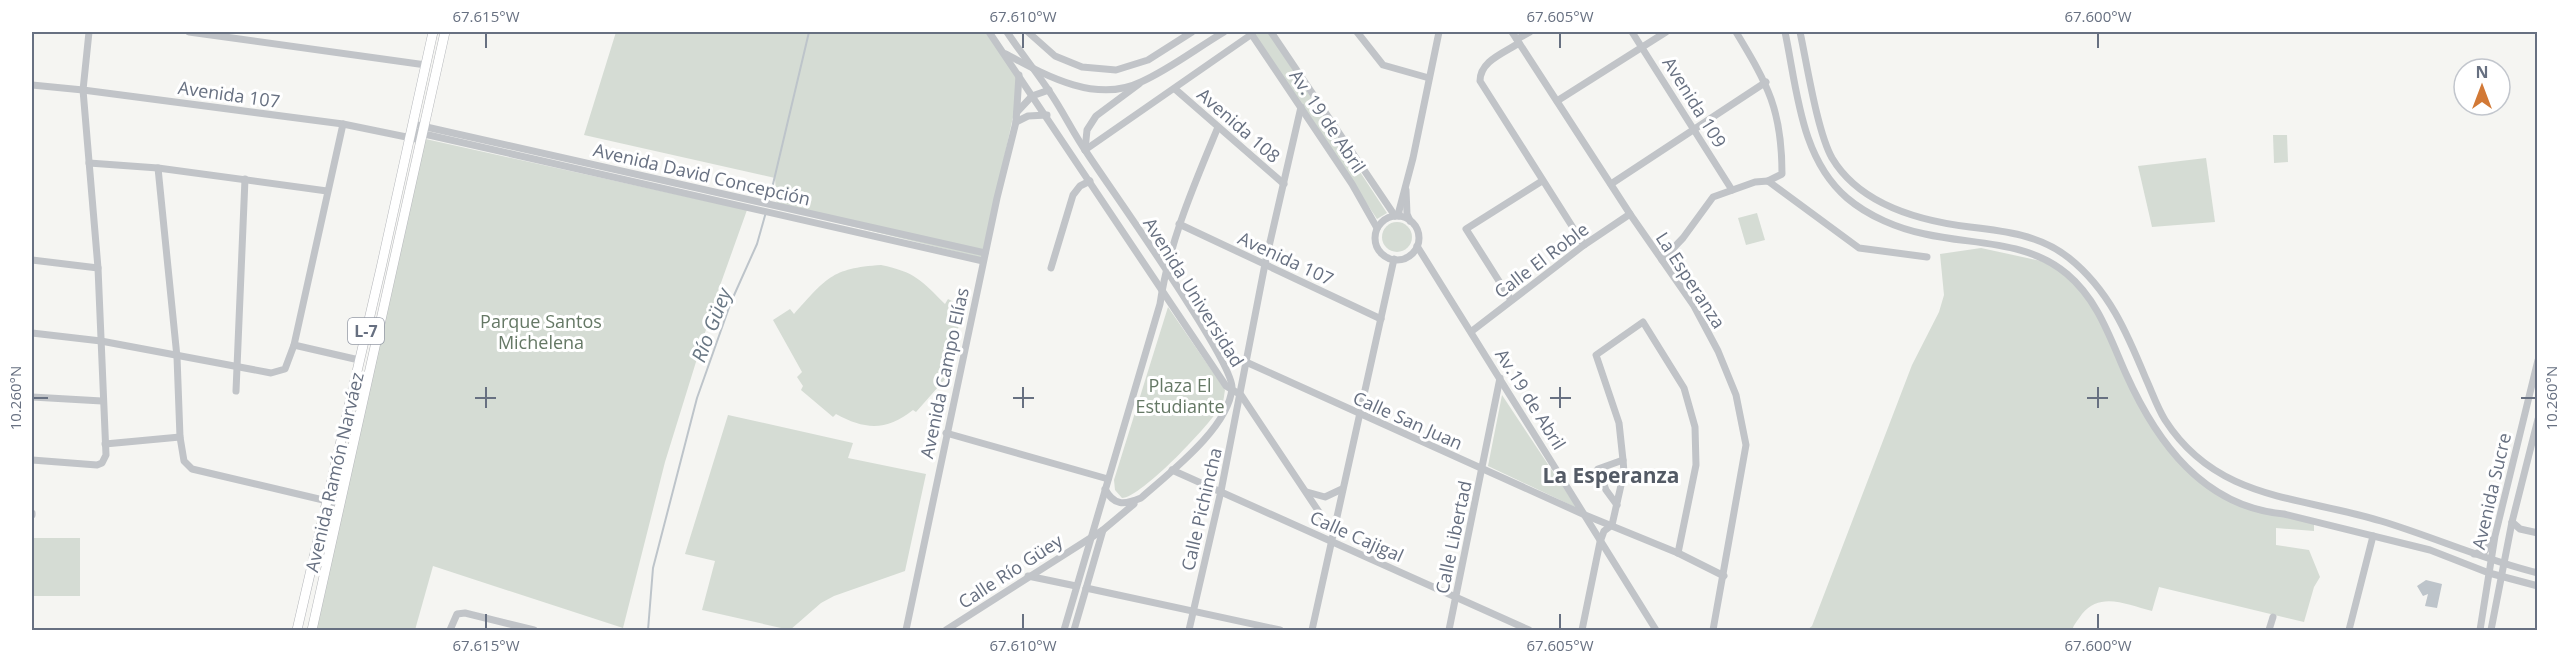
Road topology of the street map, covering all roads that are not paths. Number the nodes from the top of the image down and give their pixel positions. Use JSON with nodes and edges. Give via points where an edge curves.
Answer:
{"nodes":[{"id":1,"x":89,"y":32,"type":"edge"},
{"id":2,"x":189,"y":32,"type":"edge"},
{"id":3,"x":433,"y":32,"type":"edge"},
{"id":4,"x":445,"y":32,"type":"edge"},
{"id":5,"x":989,"y":32,"type":"edge"},
{"id":6,"x":1007,"y":32,"type":"edge"},
{"id":7,"x":1028,"y":32,"type":"edge"},
{"id":8,"x":1192,"y":32,"type":"edge"},
{"id":9,"x":1224,"y":32,"type":"edge"},
{"id":10,"x":1271,"y":32,"type":"edge"},
{"id":11,"x":1357,"y":32,"type":"edge"},
{"id":12,"x":1439,"y":32,"type":"edge"},
{"id":13,"x":1512,"y":32,"type":"edge"},
{"id":14,"x":1530,"y":32,"type":"edge"},
{"id":15,"x":1632,"y":32,"type":"edge"},
{"id":16,"x":1666,"y":32,"type":"edge"},
{"id":17,"x":1736,"y":32,"type":"edge"},
{"id":18,"x":1785,"y":32,"type":"edge"},
{"id":19,"x":1800,"y":32,"type":"edge"},
{"id":20,"x":1251,"y":33,"type":"edge"},
{"id":21,"x":1518,"y":41,"type":"junction"},
{"id":22,"x":1643,"y":47,"type":"junction"},
{"id":23,"x":1004,"y":53,"type":"junction"},
{"id":24,"x":426,"y":65,"type":"junction"},
{"id":25,"x":1031,"y":67,"type":"junction"},
{"id":26,"x":1019,"y":75,"type":"junction"},
{"id":27,"x":1429,"y":78,"type":"junction"},
{"id":28,"x":1766,"y":82,"type":"junction"},
{"id":29,"x":1140,"y":83,"type":"junction"},
{"id":30,"x":32,"y":85,"type":"edge"},
{"id":31,"x":1175,"y":89,"type":"junction"},
{"id":32,"x":83,"y":90,"type":"junction"},
{"id":33,"x":1049,"y":90,"type":"junction"},
{"id":34,"x":1032,"y":96,"type":"junction"},
{"id":35,"x":1557,"y":101,"type":"junction"},
{"id":36,"x":1301,"y":107,"type":"junction"},
{"id":37,"x":1017,"y":112,"type":"junction"},
{"id":38,"x":1047,"y":115,"type":"junction"},
{"id":39,"x":1016,"y":122,"type":"junction"},
{"id":40,"x":343,"y":124,"type":"junction"},
{"id":41,"x":1218,"y":127,"type":"junction"},
{"id":42,"x":1694,"y":128,"type":"junction"},
{"id":43,"x":411,"y":130,"type":"junction"},
{"id":44,"x":423,"y":134,"type":"junction"},
{"id":45,"x":1084,"y":150,"type":"junction"},
{"id":46,"x":89,"y":163,"type":"junction"},
{"id":47,"x":584,"y":166,"type":"junction"},
{"id":48,"x":158,"y":168,"type":"junction"},
{"id":49,"x":245,"y":179,"type":"junction"},
{"id":50,"x":1090,"y":181,"type":"junction"},
{"id":51,"x":1542,"y":181,"type":"junction"},
{"id":52,"x":1768,"y":181,"type":"junction"},
{"id":53,"x":1284,"y":184,"type":"junction"},
{"id":54,"x":1611,"y":184,"type":"junction"},
{"id":55,"x":1407,"y":185,"type":"junction"},
{"id":56,"x":1732,"y":189,"type":"junction"},
{"id":57,"x":327,"y":191,"type":"junction"},
{"id":58,"x":778,"y":210,"type":"junction"},
{"id":59,"x":1630,"y":214,"type":"junction"},
{"id":60,"x":1397,"y":216,"type":"junction"},
{"id":61,"x":1411,"y":221,"type":"junction"},
{"id":62,"x":1179,"y":224,"type":"junction"},
{"id":63,"x":1377,"y":228,"type":"junction"},
{"id":64,"x":1417,"y":246,"type":"junction"},
{"id":65,"x":1584,"y":246,"type":"junction"},
{"id":66,"x":984,"y":257,"type":"junction"},
{"id":67,"x":1928,"y":257,"type":"dead end"},
{"id":68,"x":32,"y":260,"type":"edge"},
{"id":69,"x":1394,"y":260,"type":"junction"},
{"id":70,"x":1662,"y":260,"type":"junction"},
{"id":71,"x":1266,"y":264,"type":"junction"},
{"id":72,"x":98,"y":268,"type":"junction"},
{"id":73,"x":1051,"y":268,"type":"dead end"},
{"id":74,"x":1165,"y":269,"type":"junction"},
{"id":75,"x":1162,"y":290,"type":"junction"},
{"id":76,"x":1511,"y":300,"type":"junction"},
{"id":77,"x":1381,"y":319,"type":"junction"},
{"id":78,"x":1472,"y":331,"type":"junction"},
{"id":79,"x":32,"y":333,"type":"edge"},
{"id":80,"x":101,"y":341,"type":"junction"},
{"id":81,"x":294,"y":345,"type":"junction"},
{"id":82,"x":1219,"y":353,"type":"junction"},
{"id":83,"x":177,"y":357,"type":"junction"},
{"id":84,"x":360,"y":360,"type":"junction"},
{"id":85,"x":2538,"y":360,"type":"edge"},
{"id":86,"x":1246,"y":362,"type":"junction"},
{"id":87,"x":236,"y":368,"type":"junction"},
{"id":88,"x":1500,"y":378,"type":"junction"},
{"id":89,"x":1232,"y":389,"type":"junction"},
{"id":90,"x":236,"y":391,"type":"dead end"},
{"id":91,"x":1241,"y":395,"type":"junction"},
{"id":92,"x":32,"y":397,"type":"edge"},
{"id":93,"x":102,"y":401,"type":"junction"},
{"id":94,"x":1359,"y":415,"type":"junction"},
{"id":95,"x":2538,"y":419,"type":"edge"},
{"id":96,"x":946,"y":433,"type":"junction"},
{"id":97,"x":180,"y":437,"type":"junction"},
{"id":98,"x":105,"y":444,"type":"junction"},
{"id":99,"x":2538,"y":445,"type":"edge"},
{"id":100,"x":2529,"y":456,"type":"junction"},
{"id":101,"x":32,"y":460,"type":"edge"},
{"id":102,"x":1623,"y":460,"type":"junction"},
{"id":103,"x":1172,"y":470,"type":"junction"},
{"id":104,"x":1483,"y":470,"type":"junction"},
{"id":105,"x":1108,"y":479,"type":"junction"},
{"id":106,"x":1105,"y":489,"type":"junction"},
{"id":107,"x":1342,"y":489,"type":"junction"},
{"id":108,"x":1221,"y":491,"type":"junction"},
{"id":109,"x":1307,"y":492,"type":"junction"},
{"id":110,"x":1140,"y":498,"type":"junction"},
{"id":111,"x":328,"y":500,"type":"junction"},
{"id":112,"x":340,"y":504,"type":"junction"},
{"id":113,"x":1617,"y":505,"type":"junction"},
{"id":114,"x":1585,"y":515,"type":"junction"},
{"id":115,"x":2512,"y":522,"type":"junction"},
{"id":116,"x":1612,"y":525,"type":"junction"},
{"id":117,"x":1103,"y":530,"type":"junction"},
{"id":118,"x":2538,"y":533,"type":"edge"},
{"id":119,"x":2495,"y":536,"type":"junction"},
{"id":120,"x":1332,"y":537,"type":"junction"},
{"id":121,"x":2373,"y":537,"type":"junction"},
{"id":122,"x":1091,"y":538,"type":"junction"},
{"id":123,"x":1600,"y":542,"type":"junction"},
{"id":124,"x":1678,"y":553,"type":"junction"},
{"id":125,"x":2471,"y":554,"type":"junction"},
{"id":126,"x":2490,"y":560,"type":"junction"},
{"id":127,"x":2503,"y":565,"type":"junction"},
{"id":128,"x":2489,"y":573,"type":"junction"},
{"id":129,"x":2538,"y":573,"type":"edge"},
{"id":130,"x":1028,"y":576,"type":"junction"},
{"id":131,"x":1724,"y":576,"type":"junction"},
{"id":132,"x":2501,"y":576,"type":"junction"},
{"id":133,"x":1076,"y":586,"type":"junction"},
{"id":134,"x":2538,"y":586,"type":"edge"},
{"id":135,"x":1086,"y":588,"type":"junction"},
{"id":136,"x":1456,"y":597,"type":"junction"},
{"id":137,"x":1194,"y":611,"type":"junction"},
{"id":138,"x":2273,"y":617,"type":"dead end"},
{"id":139,"x":297,"y":630,"type":"edge"},
{"id":140,"x":312,"y":630,"type":"edge"},
{"id":141,"x":450,"y":630,"type":"edge"},
{"id":142,"x":534,"y":630,"type":"edge"},
{"id":143,"x":906,"y":630,"type":"edge"},
{"id":144,"x":946,"y":630,"type":"edge"},
{"id":145,"x":1064,"y":630,"type":"edge"},
{"id":146,"x":1074,"y":630,"type":"edge"},
{"id":147,"x":1190,"y":630,"type":"edge"},
{"id":148,"x":1280,"y":630,"type":"edge"},
{"id":149,"x":1312,"y":630,"type":"edge"},
{"id":150,"x":1449,"y":630,"type":"edge"},
{"id":151,"x":1529,"y":630,"type":"edge"},
{"id":152,"x":1582,"y":630,"type":"edge"},
{"id":153,"x":1656,"y":630,"type":"edge"},
{"id":154,"x":1713,"y":630,"type":"edge"},
{"id":155,"x":2269,"y":630,"type":"edge"},
{"id":156,"x":2349,"y":630,"type":"edge"},
{"id":157,"x":2480,"y":630,"type":"edge"},
{"id":158,"x":2491,"y":630,"type":"edge"}],
"edges":[{"from":1,"to":32,"type":"street"},
{"from":2,"to":24,"type":"street"},
{"from":3,"to":24,"type":"main road","name":"Avenida Ramón Narváez","number":"L-7"},
{"from":4,"to":44,"type":"main road","name":"Avenida Ramón Narváez","number":"L-7"},
{"from":5,"to":23,"type":"street","name":"Avenida Universidad"},
{"from":6,"to":25,"type":"street","name":"Avenida Universidad"},
{"from":7,"to":8,"type":"street","via":[[1054,56],[1082,67],[1116,70],[1148,60]]},
{"from":9,"to":29,"type":"street"},
{"from":10,"to":60,"type":"street"},
{"from":11,"to":27,"type":"street","via":[[1383,65]]},
{"from":12,"to":27,"type":"street"},
{"from":13,"to":21,"type":"street","name":"La Esperanza"},
{"from":14,"to":21,"type":"street"},
{"from":15,"to":22,"type":"street","name":"Avenida 109"},
{"from":16,"to":22,"type":"street"},
{"from":17,"to":28,"type":"street"},
{"from":18,"to":121,"type":"street","via":[[1806,134],[1824,171],[1848,198],[1904,229],[2013,247],[2043,258],[2066,273],[2088,295],[2145,414],[2190,473],[2223,497],[2265,512]]},
{"from":19,"to":125,"type":"street","via":[[1824,141],[1847,177],[1879,201],[1907,215],[2005,230],[2041,241],[2067,257],[2094,280],[2112,305],[2165,419],[2204,463],[2250,489],[2380,521]]},
{"from":20,"to":31,"type":"street"},
{"from":20,"to":36,"type":"street","name":"Av. 19 de Abril"},
{"from":21,"to":35,"type":"street","name":"La Esperanza"},
{"from":21,"to":51,"type":"street","via":[[1484,65],[1480,81]]},
{"from":22,"to":35,"type":"street"},
{"from":22,"to":42,"type":"street","name":"Avenida 109"},
{"from":23,"to":25,"type":"street"},
{"from":23,"to":26,"type":"street","name":"Avenida Universidad"},
{"from":24,"to":43,"type":"main road","name":"Avenida Ramón Narváez","number":"L-7"},
{"from":25,"to":29,"type":"street","via":[[1086,88],[1110,89]]},
{"from":25,"to":33,"type":"street","name":"Avenida Universidad"},
{"from":26,"to":34,"type":"street","name":"Avenida Universidad"},
{"from":26,"to":37,"type":"street","name":"Avenida Campo Elías"},
{"from":27,"to":55,"type":"street"},
{"from":28,"to":42,"type":"street"},
{"from":28,"to":52,"type":"street","via":[[1779,120],[1782,156],[1782,174]]},
{"from":29,"to":45,"type":"street","via":[[1096,116],[1087,130]]},
{"from":30,"to":32,"type":"street","name":"Avenida 107"},
{"from":31,"to":41,"type":"street","name":"Avenida 108"},
{"from":31,"to":45,"type":"street"},
{"from":32,"to":40,"type":"street","name":"Avenida 107"},
{"from":32,"to":46,"type":"street"},
{"from":33,"to":34,"type":"street"},
{"from":33,"to":45,"type":"street","name":"Avenida Universidad"},
{"from":34,"to":37,"type":"street"},
{"from":34,"to":38,"type":"street","name":"Avenida Universidad"},
{"from":35,"to":54,"type":"street","name":"La Esperanza"},
{"from":36,"to":53,"type":"street","name":"Calle Pichincha"},
{"from":36,"to":63,"type":"street","name":"Av. 19 de Abril"},
{"from":37,"to":39,"type":"street","name":"Avenida Campo Elías"},
{"from":38,"to":39,"type":"street","via":[[1028,116]]},
{"from":38,"to":50,"type":"street","name":"Avenida Universidad"},
{"from":39,"to":66,"type":"street","name":"Avenida Campo Elías"},
{"from":40,"to":43,"type":"street","name":"Avenida 107"},
{"from":40,"to":57,"type":"street"},
{"from":41,"to":53,"type":"street","name":"Avenida 108"},
{"from":41,"to":62,"type":"street"},
{"from":42,"to":54,"type":"street"},
{"from":42,"to":56,"type":"street","name":"Avenida 109"},
{"from":43,"to":44,"type":"street","name":"Avenida David Concepción"},
{"from":43,"to":44,"type":"street","name":"Avenida 107"},
{"from":43,"to":84,"type":"main road","name":"Avenida Ramón Narváez","number":"L-7"},
{"from":44,"to":47,"type":"street","name":"Avenida David Concepción"},
{"from":44,"to":112,"type":"main road","name":"Avenida Ramón Narváez","number":"L-7"},
{"from":45,"to":74,"type":"street","name":"Avenida Universidad"},
{"from":46,"to":48,"type":"street"},
{"from":46,"to":72,"type":"street"},
{"from":47,"to":58,"type":"street","name":"Avenida David Concepción","via":[[756,209]]},
{"from":47,"to":58,"type":"street","name":"Avenida David Concepción","via":[[758,201]]},
{"from":48,"to":49,"type":"street"},
{"from":48,"to":83,"type":"street"},
{"from":49,"to":57,"type":"street"},
{"from":49,"to":87,"type":"street"},
{"from":50,"to":73,"type":"street","via":[[1073,195]]},
{"from":50,"to":75,"type":"street","name":"Avenida Universidad"},
{"from":51,"to":65,"type":"street"},
{"from":51,"to":76,"type":"street","via":[[1466,229]]},
{"from":52,"to":56,"type":"street"},
{"from":52,"to":67,"type":"street","via":[[1859,248]]},
{"from":53,"to":71,"type":"street","name":"Calle Pichincha"},
{"from":54,"to":59,"type":"street","name":"La Esperanza"},
{"from":55,"to":60,"type":"street"},
{"from":55,"to":61,"type":"street","via":[[1407,214]]},
{"from":56,"to":70,"type":"street","via":[[1713,196]]},
{"from":57,"to":81,"type":"street"},
{"from":58,"to":66,"type":"street","name":"Avenida David Concepción"},
{"from":59,"to":65,"type":"street","name":"Calle El Roble"},
{"from":59,"to":70,"type":"street","name":"La Esperanza"},
{"from":60,"to":61,"type":"street"},
{"from":60,"to":63,"type":"street"},
{"from":61,"to":64,"type":"street","via":[[1419,235]]},
{"from":62,"to":71,"type":"street","name":"Avenida 107"},
{"from":62,"to":74,"type":"street"},
{"from":63,"to":69,"type":"street","via":[[1377,248]]},
{"from":64,"to":69,"type":"street","via":[[1408,257]]},
{"from":64,"to":78,"type":"street","name":"Av.19 de Abril"},
{"from":65,"to":76,"type":"street","name":"Calle El Roble"},
{"from":66,"to":96,"type":"street","name":"Avenida Campo Elías"},
{"from":68,"to":72,"type":"street"},
{"from":69,"to":77,"type":"street"},
{"from":70,"to":131,"type":"street","name":"La Esperanza","via":[[1694,306],[1718,351],[1742,420],[1746,445]]},
{"from":71,"to":77,"type":"street","name":"Avenida 107"},
{"from":71,"to":86,"type":"street","name":"Calle Pichincha"},
{"from":72,"to":80,"type":"street"},
{"from":74,"to":75,"type":"street"},
{"from":74,"to":82,"type":"street","name":"Avenida Universidad"},
{"from":75,"to":89,"type":"street","name":"Avenida Universidad","via":[[1226,386]]},
{"from":75,"to":105,"type":"street"},
{"from":76,"to":78,"type":"street","name":"Calle El Roble"},
{"from":77,"to":94,"type":"street"},
{"from":78,"to":88,"type":"street","name":"Av.19 de Abril"},
{"from":79,"to":80,"type":"street"},
{"from":80,"to":83,"type":"street"},
{"from":80,"to":93,"type":"street"},
{"from":81,"to":84,"type":"street"},
{"from":81,"to":87,"type":"street","via":[[280,372]]},
{"from":82,"to":86,"type":"street","name":"Calle San Juan"},
{"from":82,"to":89,"type":"street","name":"Avenida Universidad"},
{"from":83,"to":87,"type":"street"},
{"from":83,"to":97,"type":"street"},
{"from":84,"to":111,"type":"main road","name":"Avenida Ramón Narváez","number":"L-7"},
{"from":85,"to":119,"type":"street","name":"Avenida Sucre"},
{"from":86,"to":91,"type":"street","name":"Calle Pichincha"},
{"from":86,"to":94,"type":"street","name":"Calle San Juan"},
{"from":87,"to":90,"type":"street"},
{"from":88,"to":104,"type":"street","name":"Calle Libertad"},
{"from":88,"to":114,"type":"street","name":"Av.19 de Abril"},
{"from":89,"to":91,"type":"street"},
{"from":89,"to":103,"type":"street","name":"Calle Río Güey","via":[[1218,422]]},
{"from":91,"to":108,"type":"street","name":"Calle Pichincha"},
{"from":91,"to":109,"type":"street"},
{"from":92,"to":93,"type":"street"},
{"from":93,"to":98,"type":"street"},
{"from":94,"to":104,"type":"street","name":"Calle San Juan"},
{"from":94,"to":107,"type":"street"},
{"from":95,"to":100,"type":"street","name":"Avenida Sucre"},
{"from":96,"to":105,"type":"street"},
{"from":96,"to":143,"type":"street","name":"Avenida Campo Elías"},
{"from":97,"to":98,"type":"street"},
{"from":97,"to":111,"type":"street","via":[[184,461],[192,469]]},
{"from":98,"to":101,"type":"street","via":[[106,455],[97,465]]},
{"from":99,"to":100,"type":"street"},
{"from":100,"to":115,"type":"street","name":"Avenida Sucre"},
{"from":102,"to":113,"type":"street"},
{"from":102,"to":113,"type":"street","via":[[1597,472]]},
{"from":102,"to":124,"type":"street","via":[[1618,423],[1596,355],[1644,322],[1688,398],[1695,428],[1696,465]]},
{"from":103,"to":108,"type":"street","name":"Calle Cajigal"},
{"from":103,"to":110,"type":"street","name":"Calle Río Güey"},
{"from":104,"to":114,"type":"street","name":"Calle San Juan"},
{"from":104,"to":136,"type":"street","name":"Calle Libertad"},
{"from":105,"to":106,"type":"street"},
{"from":106,"to":110,"type":"street","via":[[1119,503]]},
{"from":106,"to":122,"type":"street"},
{"from":107,"to":109,"type":"street","via":[[1325,497]]},
{"from":107,"to":120,"type":"street"},
{"from":108,"to":120,"type":"street","name":"Calle Cajigal"},
{"from":108,"to":137,"type":"street","name":"Calle Pichincha"},
{"from":109,"to":120,"type":"street"},
{"from":110,"to":117,"type":"street","name":"Calle Río Güey"},
{"from":111,"to":112,"type":"street"},
{"from":111,"to":139,"type":"main road","name":"Avenida Ramón Narváez","number":"L-7"},
{"from":112,"to":140,"type":"main road","name":"Avenida Ramón Narváez","number":"L-7"},
{"from":113,"to":116,"type":"street"},
{"from":114,"to":116,"type":"street","name":"Calle San Juan"},
{"from":114,"to":123,"type":"street","name":"Av.19 de Abril"},
{"from":115,"to":118,"type":"street","via":[[2520,529]]},
{"from":115,"to":127,"type":"street","name":"Avenida Sucre"},
{"from":116,"to":123,"type":"street","via":[[1604,531]]},
{"from":116,"to":124,"type":"street","name":"Calle San Juan"},
{"from":117,"to":122,"type":"street","name":"Calle Río Güey"},
{"from":117,"to":135,"type":"street"},
{"from":119,"to":125,"type":"street","via":[[2485,551]]},
{"from":119,"to":126,"type":"street","name":"Avenida Sucre"},
{"from":120,"to":136,"type":"street","name":"Calle Cajigal"},
{"from":120,"to":149,"type":"street"},
{"from":121,"to":128,"type":"street","via":[[2430,550]]},
{"from":121,"to":156,"type":"street"},
{"from":122,"to":130,"type":"street","name":"Calle Río Güey"},
{"from":122,"to":133,"type":"street"},
{"from":123,"to":152,"type":"street"},
{"from":123,"to":153,"type":"street","name":"Av.19 de Abril"},
{"from":124,"to":131,"type":"street","name":"Calle San Juan"},
{"from":125,"to":126,"type":"street"},
{"from":126,"to":127,"type":"street"},
{"from":126,"to":128,"type":"street","name":"Avenida Sucre"},
{"from":127,"to":129,"type":"street"},
{"from":127,"to":132,"type":"street","name":"Avenida Sucre"},
{"from":128,"to":132,"type":"street"},
{"from":128,"to":157,"type":"street","name":"Avenida Sucre"},
{"from":130,"to":133,"type":"street"},
{"from":130,"to":144,"type":"street","name":"Calle Río Güey"},
{"from":131,"to":154,"type":"street","name":"La Esperanza"},
{"from":132,"to":134,"type":"street"},
{"from":132,"to":158,"type":"street","name":"Avenida Sucre"},
{"from":133,"to":145,"type":"street"},
{"from":135,"to":137,"type":"street"},
{"from":135,"to":146,"type":"street"},
{"from":136,"to":150,"type":"street","name":"Calle Libertad"},
{"from":136,"to":151,"type":"street","name":"Calle Cajigal"},
{"from":137,"to":147,"type":"street","name":"Calle Pichincha"},
{"from":137,"to":148,"type":"street"},
{"from":138,"to":155,"type":"street"},
{"from":141,"to":142,"type":"street","via":[[457,614],[465,613]]}]}
